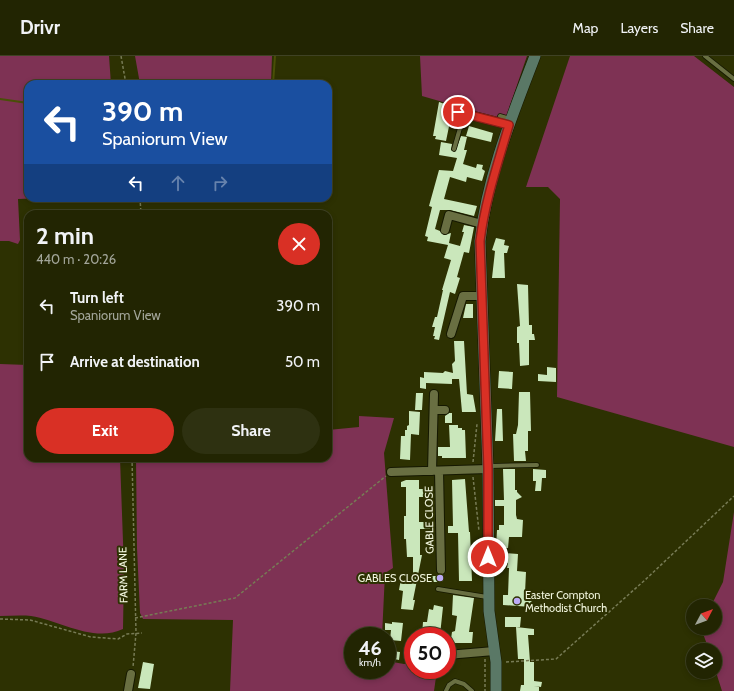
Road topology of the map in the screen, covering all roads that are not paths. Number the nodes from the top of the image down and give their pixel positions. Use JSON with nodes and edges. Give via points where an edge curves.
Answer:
{"nodes":[{"id":1,"x":535,"y":56,"type":"edge"},
{"id":2,"x":705,"y":56,"type":"edge"},
{"id":3,"x":734,"y":79,"type":"edge"},
{"id":4,"x":458,"y":112,"type":"dead end"},
{"id":5,"x":467,"y":114,"type":"junction"},
{"id":6,"x":500,"y":116,"type":"dead end"},
{"id":7,"x":510,"y":122,"type":"junction"},
{"id":8,"x":464,"y":124,"type":"joint"},
{"id":9,"x":454,"y":149,"type":"dead end"},
{"id":10,"x":482,"y":224,"type":"junction"},
{"id":11,"x":444,"y":230,"type":"dead end"},
{"id":12,"x":482,"y":296,"type":"junction"},
{"id":13,"x":451,"y":334,"type":"dead end"},
{"id":14,"x":434,"y":394,"type":"dead end"},
{"id":15,"x":434,"y":410,"type":"junction"},
{"id":16,"x":445,"y":410,"type":"dead end"},
{"id":17,"x":537,"y":464,"type":"dead end"},
{"id":18,"x":488,"y":468,"type":"junction"},
{"id":19,"x":435,"y":471,"type":"junction"},
{"id":20,"x":391,"y":472,"type":"road end"},
{"id":21,"x":441,"y":570,"type":"dead end"},
{"id":22,"x":438,"y":589,"type":"dead end"},
{"id":23,"x":489,"y":597,"type":"junction"},
{"id":24,"x":494,"y":651,"type":"junction"},
{"id":25,"x":456,"y":654,"type":"edge"},
{"id":26,"x":132,"y":674,"type":"road end"},
{"id":27,"x":128,"y":691,"type":"edge"},
{"id":28,"x":446,"y":691,"type":"edge"},
{"id":29,"x":472,"y":691,"type":"edge"},
{"id":30,"x":496,"y":691,"type":"edge"}],
"edges":[{"from":1,"to":7,"type":"main road"},
{"from":2,"to":3,"type":"lane"},
{"from":4,"to":5,"type":"street"},
{"from":5,"to":7,"type":"street"},
{"from":5,"to":8,"type":"street"},
{"from":6,"to":7,"type":"lane"},
{"from":7,"to":10,"type":"main road"},
{"from":8,"to":9,"type":"lane","via":[[460,128]]},
{"from":10,"to":11,"type":"street","via":[[449,215]]},
{"from":10,"to":12,"type":"main road"},
{"from":12,"to":13,"type":"street","via":[[463,296]]},
{"from":12,"to":18,"type":"main road"},
{"from":14,"to":15,"type":"street","name":"GABLE CLOSE"},
{"from":15,"to":16,"type":"street"},
{"from":15,"to":19,"type":"street","name":"GABLE CLOSE"},
{"from":17,"to":18,"type":"lane"},
{"from":18,"to":19,"type":"street"},
{"from":18,"to":23,"type":"main road"},
{"from":19,"to":20,"type":"street"},
{"from":19,"to":21,"type":"street","name":"GABLE CLOSE"},
{"from":22,"to":23,"type":"lane"},
{"from":23,"to":24,"type":"main road"},
{"from":24,"to":25,"type":"street"},
{"from":24,"to":30,"type":"main road"},
{"from":26,"to":27,"type":"street"},
{"from":28,"to":29,"type":"lane","via":[[455,681]]}]}
